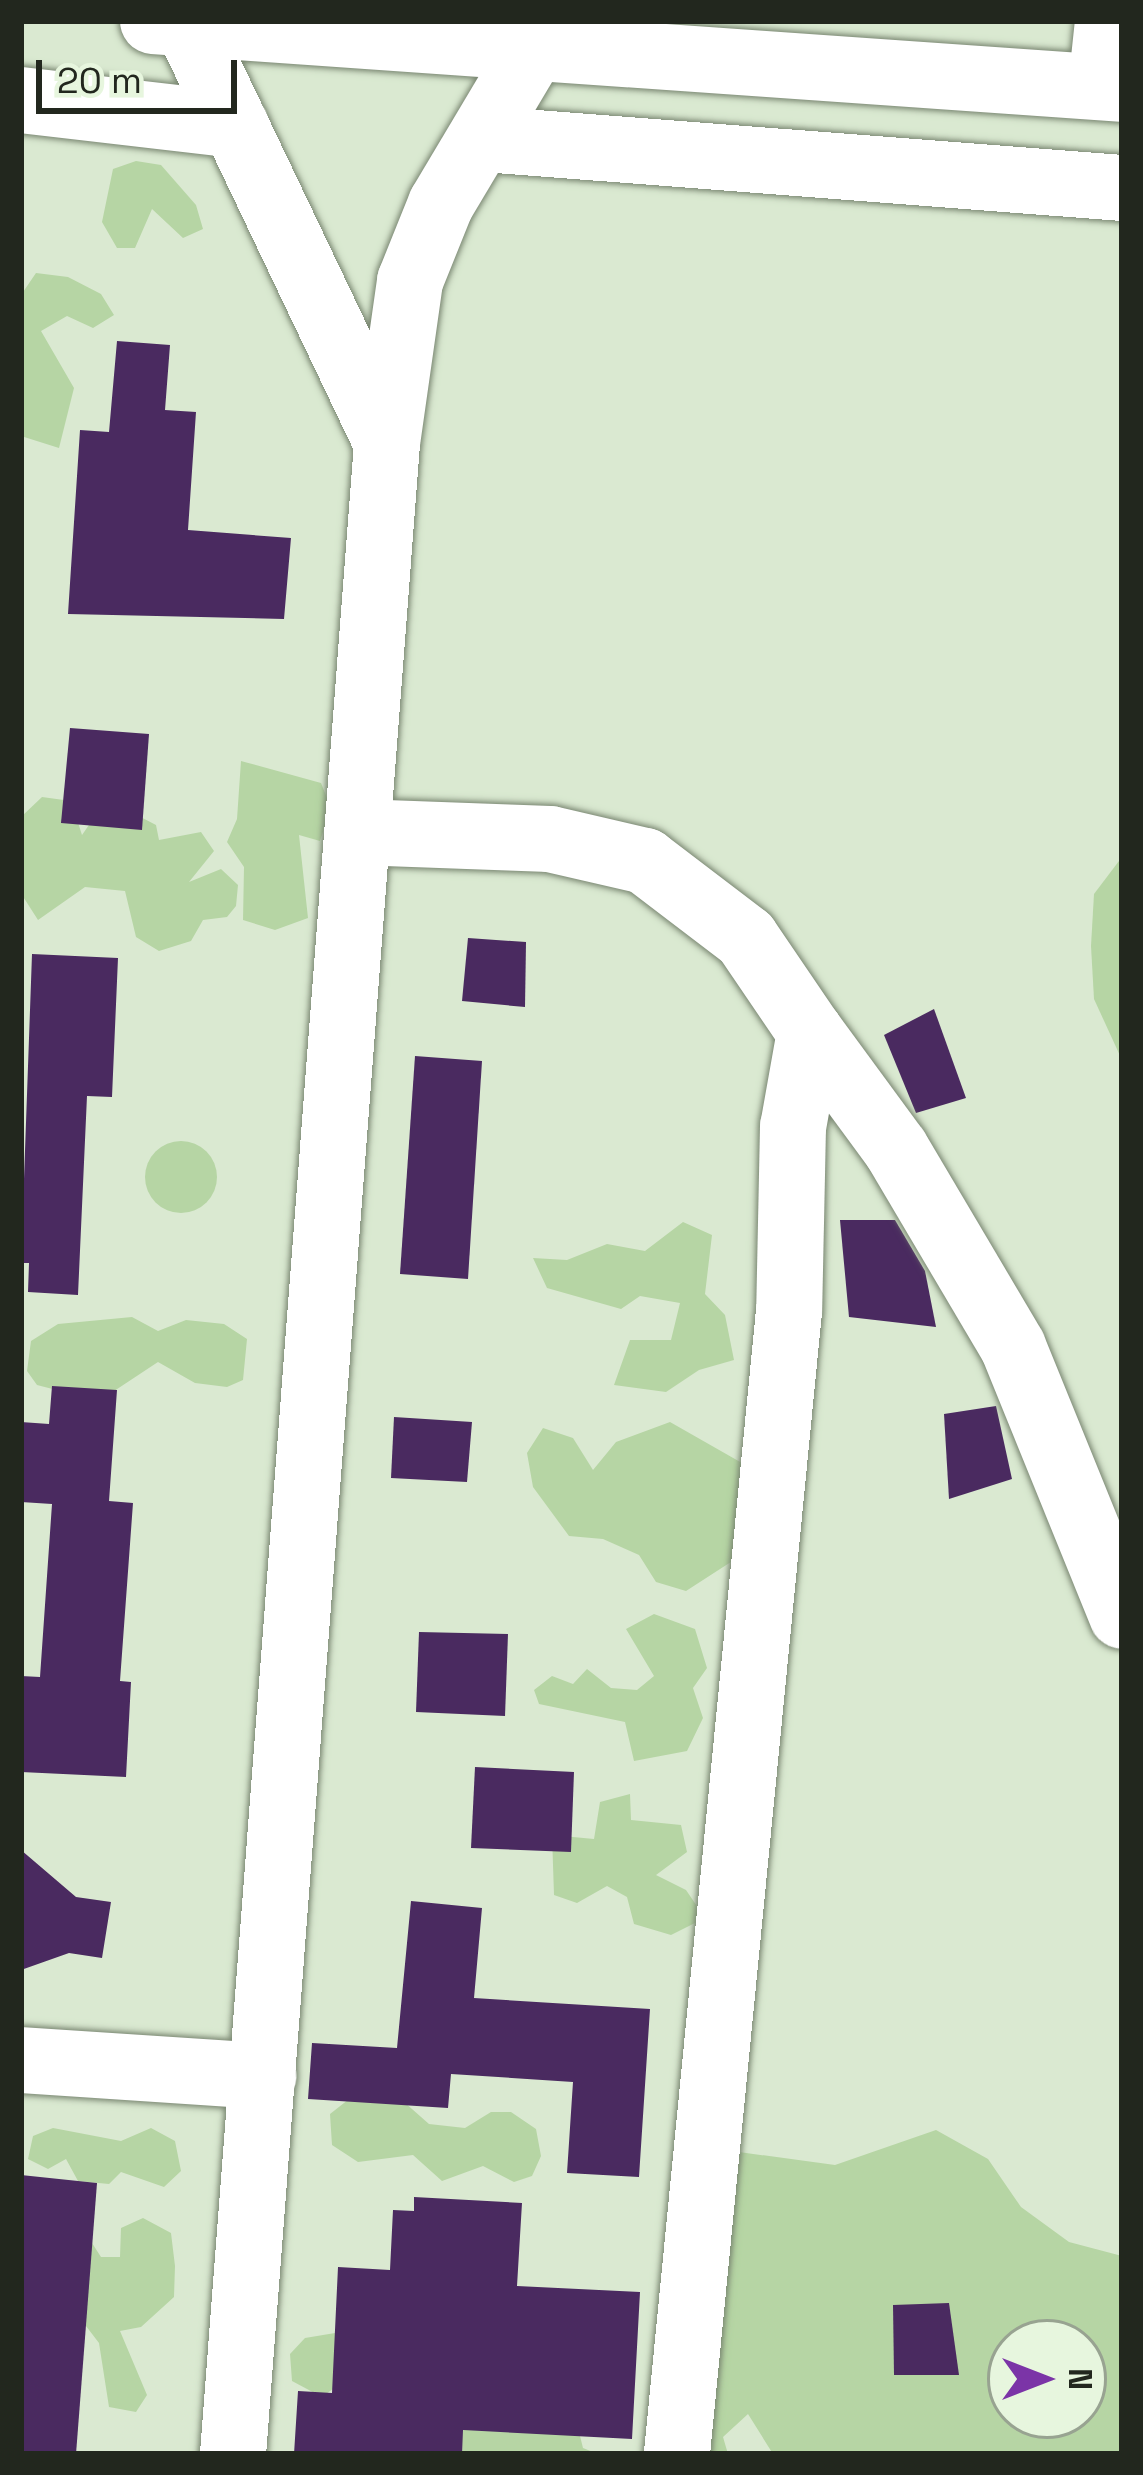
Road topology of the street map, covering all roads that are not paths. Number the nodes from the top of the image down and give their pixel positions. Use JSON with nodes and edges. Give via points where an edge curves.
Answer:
{"nodes":[{"id":1,"x":1108,"y":21,"type":"edge"},
{"id":2,"x":170,"y":22,"type":"edge"},
{"id":3,"x":543,"y":37,"type":"edge"},
{"id":4,"x":1112,"y":88,"type":"edge"},
{"id":5,"x":21,"y":100,"type":"edge"},
{"id":6,"x":236,"y":125,"type":"junction"},
{"id":7,"x":484,"y":139,"type":"junction"},
{"id":8,"x":1122,"y":188,"type":"edge"},
{"id":9,"x":387,"y":442,"type":"junction"},
{"id":10,"x":358,"y":832,"type":"junction"},
{"id":11,"x":810,"y":1032,"type":"junction"},
{"id":12,"x":1122,"y":1616,"type":"edge"},
{"id":13,"x":21,"y":2060,"type":"edge"},
{"id":14,"x":263,"y":2076,"type":"junction"},
{"id":15,"x":233,"y":2454,"type":"edge"},
{"id":16,"x":677,"y":2454,"type":"edge"}],
"edges":[{"from":1,"to":4,"type":"street"},
{"from":2,"to":3,"type":"street"},
{"from":2,"to":6,"type":"street"},
{"from":3,"to":4,"type":"street"},
{"from":3,"to":7,"type":"street"},
{"from":5,"to":6,"type":"street"},
{"from":6,"to":9,"type":"street"},
{"from":7,"to":8,"type":"street"},
{"from":7,"to":9,"type":"street","via":[[441,203],[410,281]]},
{"from":9,"to":10,"type":"street"},
{"from":10,"to":11,"type":"street","via":[[550,839],[645,861],[746,938]]},
{"from":10,"to":14,"type":"street"},
{"from":11,"to":12,"type":"street","via":[[896,1149],[1013,1347]]},
{"from":11,"to":16,"type":"street","via":[[793,1126],[789,1311]]},
{"from":13,"to":14,"type":"street"},
{"from":14,"to":15,"type":"street"}]}
